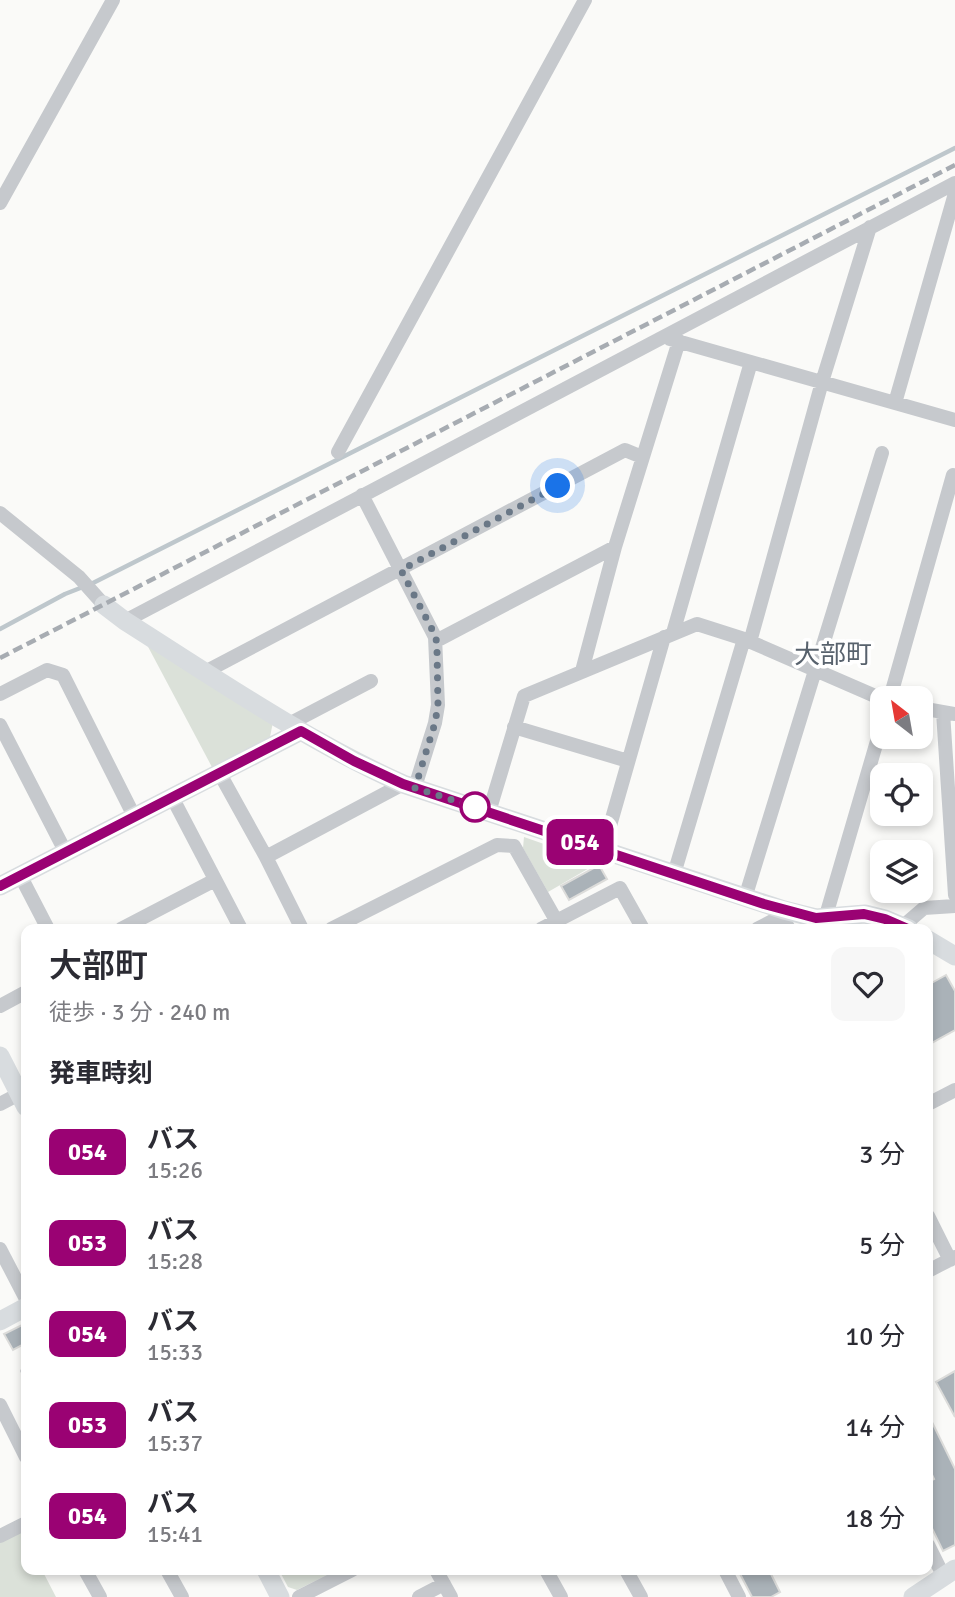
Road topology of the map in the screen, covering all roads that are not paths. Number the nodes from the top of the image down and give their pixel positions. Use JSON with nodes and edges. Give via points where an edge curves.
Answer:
{"nodes":[{"id":1,"x":113,"y":0,"type":"edge"},
{"id":2,"x":585,"y":0,"type":"edge"},
{"id":3,"x":955,"y":193,"type":"edge"},
{"id":4,"x":0,"y":203,"type":"edge"},
{"id":5,"x":870,"y":227,"type":"junction"},
{"id":6,"x":663,"y":337,"type":"junction"},
{"id":7,"x":679,"y":341,"type":"junction"},
{"id":8,"x":751,"y":362,"type":"junction"},
{"id":9,"x":822,"y":382,"type":"junction"},
{"id":10,"x":895,"y":402,"type":"junction"},
{"id":11,"x":955,"y":420,"type":"edge"},
{"id":12,"x":338,"y":452,"type":"dead end"},
{"id":13,"x":882,"y":453,"type":"dead end"},
{"id":14,"x":642,"y":457,"type":"junction"},
{"id":15,"x":953,"y":475,"type":"dead end"},
{"id":16,"x":362,"y":495,"type":"junction"},
{"id":17,"x":0,"y":513,"type":"edge"},
{"id":18,"x":615,"y":547,"type":"junction"},
{"id":19,"x":401,"y":570,"type":"junction"},
{"id":20,"x":104,"y":605,"type":"joint"},
{"id":21,"x":125,"y":621,"type":"junction"},
{"id":22,"x":668,"y":635,"type":"junction"},
{"id":23,"x":747,"y":640,"type":"junction"},
{"id":24,"x":436,"y":641,"type":"junction"},
{"id":25,"x":582,"y":671,"type":"junction"},
{"id":26,"x":816,"y":671,"type":"junction"},
{"id":27,"x":205,"y":672,"type":"junction"},
{"id":28,"x":371,"y":681,"type":"dead end"},
{"id":29,"x":893,"y":686,"type":"edge"},
{"id":30,"x":0,"y":694,"type":"edge"},
{"id":31,"x":870,"y":694,"type":"edge"},
{"id":32,"x":949,"y":713,"type":"edge"},
{"id":33,"x":0,"y":725,"type":"edge"},
{"id":34,"x":514,"y":727,"type":"junction"},
{"id":35,"x":295,"y":728,"type":"junction"},
{"id":36,"x":875,"y":749,"type":"edge"},
{"id":37,"x":628,"y":761,"type":"junction"},
{"id":38,"x":220,"y":774,"type":"junction"},
{"id":39,"x":409,"y":786,"type":"junction"},
{"id":40,"x":172,"y":797,"type":"junction"},
{"id":41,"x":489,"y":812,"type":"junction"},
{"id":42,"x":134,"y":816,"type":"junction"},
{"id":43,"x":953,"y":829,"type":"edge"},
{"id":44,"x":603,"y":850,"type":"junction"},
{"id":45,"x":65,"y":852,"type":"junction"},
{"id":46,"x":266,"y":857,"type":"junction"},
{"id":47,"x":674,"y":874,"type":"junction"},
{"id":48,"x":20,"y":875,"type":"junction"},
{"id":49,"x":215,"y":880,"type":"junction"},
{"id":50,"x":0,"y":886,"type":"edge"},
{"id":51,"x":955,"y":895,"type":"edge"},
{"id":52,"x":745,"y":898,"type":"junction"},
{"id":53,"x":955,"y":906,"type":"edge"},
{"id":54,"x":785,"y":919,"type":"edge"},
{"id":55,"x":825,"y":919,"type":"junction"},
{"id":56,"x":45,"y":924,"type":"edge"},
{"id":57,"x":131,"y":924,"type":"edge"},
{"id":58,"x":238,"y":924,"type":"edge"},
{"id":59,"x":300,"y":924,"type":"edge"},
{"id":60,"x":341,"y":924,"type":"edge"},
{"id":61,"x":558,"y":924,"type":"edge"},
{"id":62,"x":561,"y":924,"type":"edge"},
{"id":63,"x":640,"y":924,"type":"edge"},
{"id":64,"x":893,"y":924,"type":"edge"},
{"id":65,"x":909,"y":924,"type":"edge"},
{"id":66,"x":933,"y":943,"type":"edge"},
{"id":67,"x":955,"y":956,"type":"edge"},
{"id":68,"x":21,"y":995,"type":"edge"},
{"id":69,"x":0,"y":1006,"type":"edge"},
{"id":70,"x":0,"y":1056,"type":"edge"},
{"id":71,"x":955,"y":1090,"type":"edge"},
{"id":72,"x":21,"y":1092,"type":"edge"},
{"id":73,"x":21,"y":1094,"type":"edge"},
{"id":74,"x":933,"y":1101,"type":"edge"},
{"id":75,"x":0,"y":1104,"type":"edge"},
{"id":76,"x":933,"y":1225,"type":"edge"},
{"id":77,"x":0,"y":1250,"type":"edge"},
{"id":78,"x":952,"y":1258,"type":"edge"},
{"id":79,"x":933,"y":1268,"type":"edge"},
{"id":80,"x":21,"y":1290,"type":"edge"},
{"id":81,"x":21,"y":1310,"type":"edge"},
{"id":82,"x":0,"y":1321,"type":"edge"},
{"id":83,"x":0,"y":1405,"type":"edge"},
{"id":84,"x":21,"y":1447,"type":"edge"},
{"id":85,"x":21,"y":1526,"type":"edge"},
{"id":86,"x":0,"y":1536,"type":"edge"},
{"id":87,"x":933,"y":1552,"type":"edge"},
{"id":88,"x":949,"y":1573,"type":"edge"},
{"id":89,"x":88,"y":1575,"type":"edge"},
{"id":90,"x":170,"y":1575,"type":"edge"},
{"id":91,"x":269,"y":1575,"type":"edge"},
{"id":92,"x":342,"y":1575,"type":"edge"},
{"id":93,"x":439,"y":1575,"type":"edge"},
{"id":94,"x":549,"y":1575,"type":"edge"},
{"id":95,"x":628,"y":1575,"type":"edge"},
{"id":96,"x":728,"y":1575,"type":"edge"},
{"id":97,"x":447,"y":1591,"type":"edge"},
{"id":98,"x":638,"y":1596,"type":"edge"},
{"id":99,"x":100,"y":1597,"type":"edge"},
{"id":100,"x":182,"y":1597,"type":"edge"},
{"id":101,"x":280,"y":1597,"type":"edge"},
{"id":102,"x":299,"y":1597,"type":"edge"},
{"id":103,"x":419,"y":1597,"type":"edge"},
{"id":104,"x":561,"y":1597,"type":"edge"},
{"id":105,"x":739,"y":1597,"type":"edge"},
{"id":106,"x":913,"y":1597,"type":"edge"}],
"edges":[{"from":1,"to":4,"type":"street"},
{"from":2,"to":12,"type":"street"},
{"from":3,"to":5,"type":"street","via":[[936,192]]},
{"from":3,"to":10,"type":"street"},
{"from":5,"to":6,"type":"street"},
{"from":5,"to":9,"type":"street"},
{"from":6,"to":7,"type":"street"},
{"from":6,"to":16,"type":"street"},
{"from":7,"to":8,"type":"street"},
{"from":7,"to":14,"type":"street"},
{"from":8,"to":9,"type":"street"},
{"from":8,"to":22,"type":"street"},
{"from":9,"to":10,"type":"street"},
{"from":9,"to":23,"type":"street"},
{"from":10,"to":11,"type":"street"},
{"from":13,"to":26,"type":"street"},
{"from":14,"to":18,"type":"street"},
{"from":14,"to":19,"type":"street","via":[[625,450]]},
{"from":15,"to":29,"type":"street"},
{"from":16,"to":19,"type":"street"},
{"from":16,"to":21,"type":"street"},
{"from":17,"to":20,"type":"street","via":[[79,577]]},
{"from":18,"to":24,"type":"street"},
{"from":18,"to":25,"type":"street"},
{"from":19,"to":24,"type":"street"},
{"from":19,"to":27,"type":"street"},
{"from":20,"to":21,"type":"street"},
{"from":21,"to":27,"type":"street"},
{"from":22,"to":23,"type":"street","via":[[697,624]]},
{"from":22,"to":25,"type":"street"},
{"from":22,"to":37,"type":"street"},
{"from":23,"to":26,"type":"street"},
{"from":23,"to":47,"type":"street"},
{"from":24,"to":39,"type":"street","via":[[435,723]]},
{"from":25,"to":34,"type":"street","via":[[524,696]]},
{"from":26,"to":31,"type":"street"},
{"from":26,"to":52,"type":"street"},
{"from":27,"to":35,"type":"street"},
{"from":28,"to":35,"type":"street"},
{"from":30,"to":42,"type":"street","via":[[47,670],[63,675]]},
{"from":32,"to":43,"type":"street"},
{"from":33,"to":45,"type":"street"},
{"from":34,"to":37,"type":"street"},
{"from":34,"to":41,"type":"street"},
{"from":35,"to":38,"type":"street"},
{"from":35,"to":39,"type":"street"},
{"from":36,"to":55,"type":"street"},
{"from":37,"to":44,"type":"street"},
{"from":38,"to":40,"type":"street"},
{"from":38,"to":46,"type":"street"},
{"from":39,"to":41,"type":"street"},
{"from":39,"to":46,"type":"street"},
{"from":40,"to":42,"type":"street"},
{"from":40,"to":49,"type":"street"},
{"from":41,"to":44,"type":"street"},
{"from":42,"to":45,"type":"street"},
{"from":43,"to":51,"type":"street"},
{"from":44,"to":47,"type":"street"},
{"from":45,"to":48,"type":"street"},
{"from":46,"to":59,"type":"street"},
{"from":47,"to":52,"type":"street"},
{"from":48,"to":50,"type":"street"},
{"from":48,"to":56,"type":"street"},
{"from":49,"to":57,"type":"street"},
{"from":49,"to":58,"type":"street"},
{"from":52,"to":54,"type":"street"},
{"from":53,"to":65,"type":"street","via":[[924,908]]},
{"from":54,"to":55,"type":"street"},
{"from":55,"to":64,"type":"street","via":[[864,914]]},
{"from":60,"to":61,"type":"street","via":[[497,845],[514,846]]},
{"from":62,"to":63,"type":"street","via":[[620,888]]},
{"from":66,"to":67,"type":"street"},
{"from":68,"to":69,"type":"street"},
{"from":70,"to":72,"type":"street"},
{"from":71,"to":74,"type":"street"},
{"from":73,"to":75,"type":"street"},
{"from":76,"to":78,"type":"street"},
{"from":77,"to":80,"type":"street"},
{"from":78,"to":79,"type":"street"},
{"from":81,"to":82,"type":"street"},
{"from":83,"to":84,"type":"street"},
{"from":85,"to":86,"type":"street"},
{"from":87,"to":88,"type":"street"},
{"from":88,"to":106,"type":"street"},
{"from":89,"to":99,"type":"street"},
{"from":90,"to":100,"type":"street"},
{"from":91,"to":101,"type":"street"},
{"from":92,"to":102,"type":"street"},
{"from":93,"to":97,"type":"street"},
{"from":94,"to":104,"type":"street"},
{"from":95,"to":98,"type":"street"},
{"from":96,"to":105,"type":"street"},
{"from":97,"to":103,"type":"street"}]}
